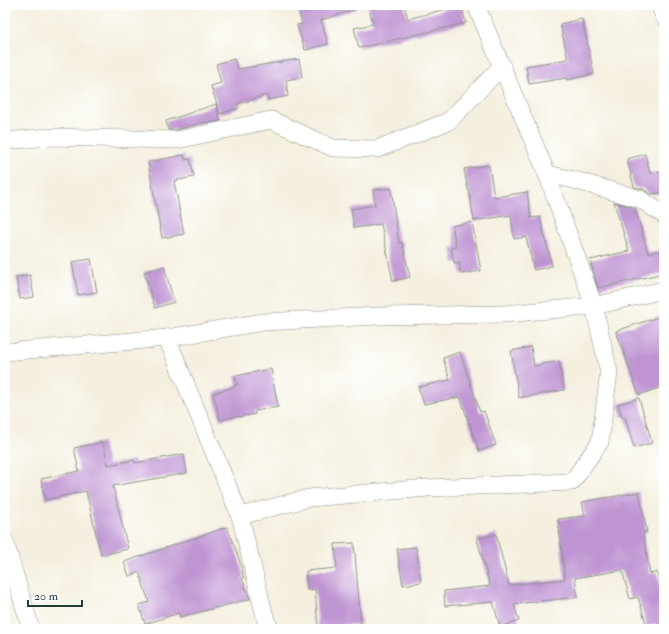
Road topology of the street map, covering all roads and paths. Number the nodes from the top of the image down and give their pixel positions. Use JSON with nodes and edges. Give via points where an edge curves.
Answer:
{"nodes":[{"id":1,"x":476,"y":5,"type":"edge"},
{"id":2,"x":660,"y":5,"type":"edge"},
{"id":3,"x":664,"y":17,"type":"edge"},
{"id":4,"x":502,"y":66,"type":"junction"},
{"id":5,"x":5,"y":141,"type":"edge"},
{"id":6,"x":547,"y":174,"type":"junction"},
{"id":7,"x":664,"y":215,"type":"edge"},
{"id":8,"x":664,"y":290,"type":"edge"},
{"id":9,"x":594,"y":306,"type":"junction"},
{"id":10,"x":167,"y":338,"type":"junction"},
{"id":11,"x":5,"y":352,"type":"edge"},
{"id":12,"x":240,"y":516,"type":"junction"},
{"id":13,"x":5,"y":542,"type":"edge"},
{"id":14,"x":31,"y":629,"type":"edge"},
{"id":15,"x":271,"y":629,"type":"edge"}],
"edges":[{"from":1,"to":4,"type":"street"},
{"from":2,"to":3,"type":"street"},
{"from":4,"to":5,"type":"street","via":[[449,121],[377,149],[333,148],[271,120],[177,140],[50,137]]},
{"from":4,"to":6,"type":"street"},
{"from":6,"to":7,"type":"street","via":[[640,199]]},
{"from":6,"to":9,"type":"street"},
{"from":8,"to":9,"type":"street"},
{"from":9,"to":10,"type":"street","via":[[503,314],[378,316],[263,322]]},
{"from":9,"to":12,"type":"street","via":[[609,372],[600,442],[572,482],[428,488],[308,498]]},
{"from":10,"to":11,"type":"street"},
{"from":10,"to":12,"type":"street"},
{"from":12,"to":15,"type":"street","via":[[266,622]]},
{"from":13,"to":14,"type":"street"}]}
